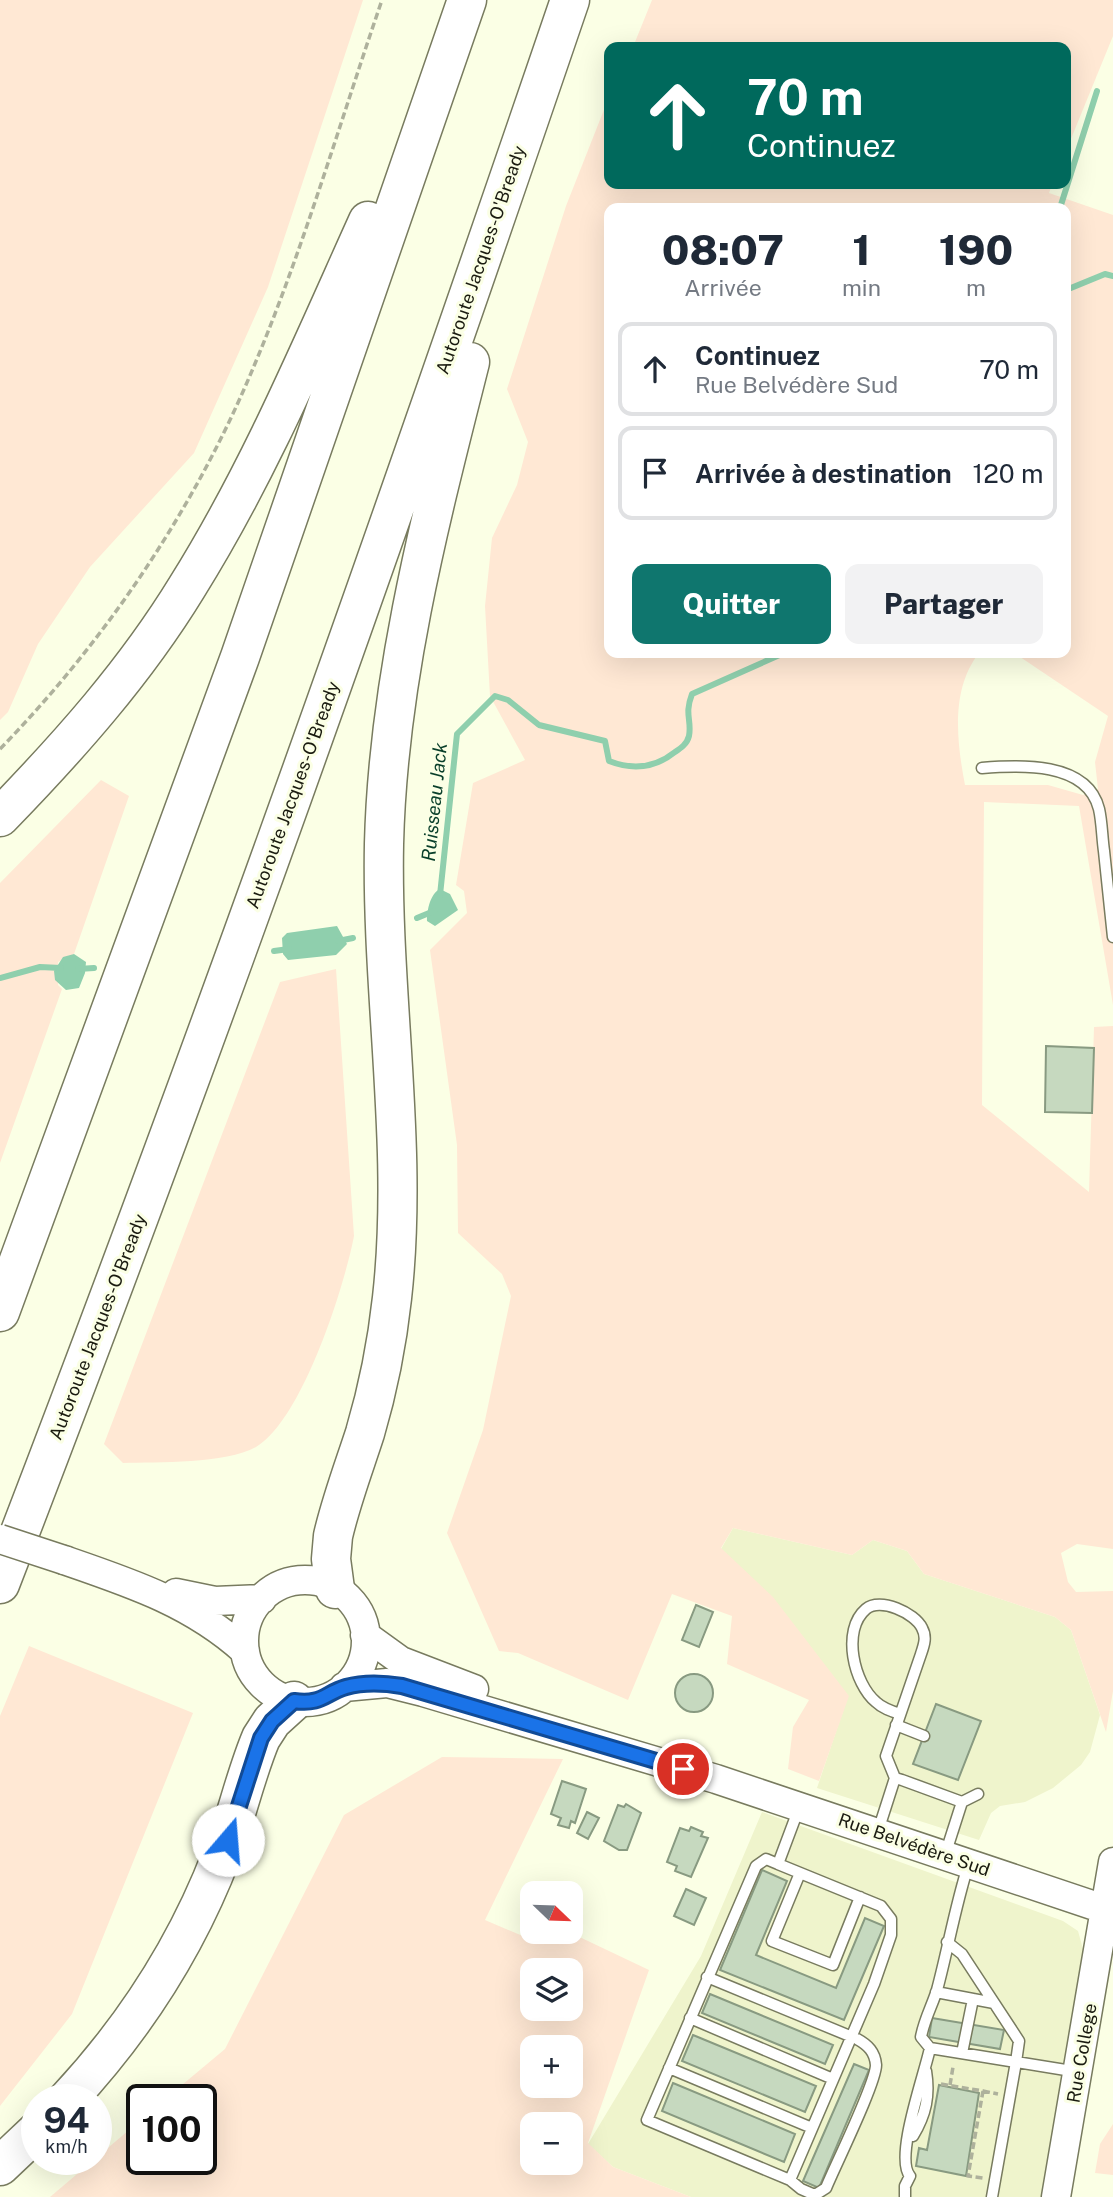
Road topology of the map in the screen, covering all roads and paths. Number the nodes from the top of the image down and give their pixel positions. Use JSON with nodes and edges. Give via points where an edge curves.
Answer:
{"nodes":[{"id":1,"x":382,"y":0,"type":"edge"},
{"id":2,"x":570,"y":0,"type":"edge"},
{"id":3,"x":464,"y":8,"type":"edge"},
{"id":4,"x":531,"y":113,"type":"junction"},
{"id":5,"x":0,"y":749,"type":"edge"},
{"id":6,"x":982,"y":768,"type":"dead end"},
{"id":7,"x":0,"y":817,"type":"edge"},
{"id":8,"x":1113,"y":937,"type":"edge"},
{"id":9,"x":0,"y":1312,"type":"edge"},
{"id":10,"x":0,"y":1539,"type":"edge"},
{"id":11,"x":118,"y":1579,"type":"junction"},
{"id":12,"x":0,"y":1584,"type":"edge"},
{"id":13,"x":335,"y":1589,"type":"junction"},
{"id":14,"x":262,"y":1599,"type":"junction"},
{"id":15,"x":365,"y":1635,"type":"junction"},
{"id":16,"x":245,"y":1651,"type":"junction"},
{"id":17,"x":344,"y":1688,"type":"junction"},
{"id":18,"x":294,"y":1701,"type":"junction"},
{"id":19,"x":898,"y":1720,"type":"junction"},
{"id":20,"x":924,"y":1736,"type":"dead end"},
{"id":21,"x":895,"y":1777,"type":"junction"},
{"id":22,"x":716,"y":1779,"type":"junction"},
{"id":23,"x":978,"y":1794,"type":"dead end"},
{"id":24,"x":962,"y":1802,"type":"junction"},
{"id":25,"x":800,"y":1807,"type":"junction"},
{"id":26,"x":877,"y":1833,"type":"junction"},
{"id":27,"x":957,"y":1860,"type":"junction"},
{"id":28,"x":1113,"y":1862,"type":"edge"},
{"id":29,"x":778,"y":1864,"type":"junction"},
{"id":30,"x":800,"y":1873,"type":"junction"},
{"id":31,"x":860,"y":1897,"type":"junction"},
{"id":32,"x":1109,"y":1911,"type":"edge"},
{"id":33,"x":947,"y":1942,"type":"junction"},
{"id":34,"x":707,"y":1977,"type":"junction"},
{"id":35,"x":936,"y":1992,"type":"junction"},
{"id":36,"x":973,"y":1999,"type":"junction"},
{"id":37,"x":994,"y":2003,"type":"junction"},
{"id":38,"x":690,"y":2018,"type":"junction"},
{"id":39,"x":851,"y":2037,"type":"junction"},
{"id":40,"x":930,"y":2048,"type":"junction"},
{"id":41,"x":962,"y":2053,"type":"junction"},
{"id":42,"x":1016,"y":2062,"type":"junction"},
{"id":43,"x":953,"y":2067,"type":"dead end"},
{"id":44,"x":669,"y":2068,"type":"junction"},
{"id":45,"x":1079,"y":2072,"type":"junction"},
{"id":46,"x":833,"y":2079,"type":"junction"},
{"id":47,"x":938,"y":2083,"type":"dead end"},
{"id":48,"x":80,"y":2084,"type":"edge"},
{"id":49,"x":950,"y":2085,"type":"junction"},
{"id":50,"x":983,"y":2091,"type":"junction"},
{"id":51,"x":996,"y":2093,"type":"dead end"},
{"id":52,"x":812,"y":2128,"type":"junction"},
{"id":53,"x":21,"y":2146,"type":"edge"},
{"id":54,"x":0,"y":2166,"type":"edge"},
{"id":55,"x":986,"y":2178,"type":"dead end"},
{"id":56,"x":790,"y":2180,"type":"junction"},
{"id":57,"x":905,"y":2197,"type":"edge"},
{"id":58,"x":992,"y":2197,"type":"edge"},
{"id":59,"x":1056,"y":2197,"type":"edge"}],
"edges":[{"from":1,"to":5,"type":"path","via":[[283,294],[214,453],[117,610]]},
{"from":2,"to":4,"type":"highway","name":"Autoroute Jacques-O'Bready"},
{"from":3,"to":7,"type":"highway","via":[[315,339],[211,548],[160,629],[111,694]]},
{"from":3,"to":9,"type":"highway","via":[[240,657]]},
{"from":4,"to":12,"type":"highway","name":"Autoroute Jacques-O'Bready","via":[[283,825]]},
{"from":4,"to":13,"type":"highway","via":[[422,557],[397,699],[384,875],[397,1190],[394,1271],[375,1394],[333,1536]]},
{"from":6,"to":8,"type":"lane","via":[[1019,765],[1048,769],[1086,786],[1099,808]]},
{"from":10,"to":11,"type":"street","bridge":true},
{"from":11,"to":14,"type":"street","via":[[206,1600]]},
{"from":11,"to":16,"type":"street","via":[[204,1618]]},
{"from":13,"to":14,"type":"street","via":[[300,1581],[279,1586]]},
{"from":13,"to":15,"type":"street","via":[[356,1608]]},
{"from":14,"to":16,"type":"street","via":[[247,1623]]},
{"from":15,"to":17,"type":"street","via":[[361,1664]]},
{"from":15,"to":22,"type":"street","name":"Rue Belvédère Sud","via":[[420,1669]]},
{"from":16,"to":18,"type":"street","via":[[251,1670],[264,1686]]},
{"from":17,"to":18,"type":"street","via":[[320,1700]]},
{"from":17,"to":22,"type":"street","name":"Rue Belvédère Sud","via":[[377,1683],[408,1688]]},
{"from":18,"to":48,"type":"highway","via":[[261,1738],[218,1864],[175,1955],[126,2029]]},
{"from":19,"to":19,"type":"lane","via":[[924,1633],[913,1617],[873,1605],[862,1613],[853,1636],[852,1659],[874,1701]]},
{"from":19,"to":20,"type":"lane"},
{"from":19,"to":21,"type":"lane","via":[[886,1756]]},
{"from":21,"to":24,"type":"lane"},
{"from":21,"to":26,"type":"lane"},
{"from":22,"to":25,"type":"street","name":"Rue Belvédère Sud"},
{"from":23,"to":24,"type":"lane"},
{"from":24,"to":27,"type":"lane"},
{"from":25,"to":26,"type":"street","name":"Rue Belvédère Sud"},
{"from":25,"to":29,"type":"lane"},
{"from":26,"to":27,"type":"street","name":"Rue Belvédère Sud"},
{"from":27,"to":32,"type":"street","name":"Rue Belvédère Sud"},
{"from":27,"to":33,"type":"lane"},
{"from":28,"to":32,"type":"street","name":"Rue College"},
{"from":29,"to":30,"type":"lane"},
{"from":29,"to":34,"type":"lane","via":[[766,1859],[756,1867]]},
{"from":30,"to":31,"type":"lane"},
{"from":30,"to":31,"type":"lane","via":[[772,1941],[833,1965]]},
{"from":31,"to":39,"type":"lane","via":[[886,1910],[892,1930]]},
{"from":32,"to":45,"type":"street","name":"Rue College"},
{"from":33,"to":35,"type":"lane"},
{"from":33,"to":37,"type":"lane","via":[[962,1954]]},
{"from":34,"to":38,"type":"lane"},
{"from":34,"to":39,"type":"lane"},
{"from":35,"to":36,"type":"lane"},
{"from":35,"to":40,"type":"lane","via":[[921,2036]]},
{"from":36,"to":37,"type":"lane"},
{"from":36,"to":41,"type":"lane"},
{"from":37,"to":42,"type":"lane","via":[[1019,2041]]},
{"from":38,"to":44,"type":"lane"},
{"from":38,"to":46,"type":"lane"},
{"from":39,"to":46,"type":"lane"},
{"from":39,"to":56,"type":"lane","via":[[872,2050],[874,2076],[824,2191],[811,2194]]},
{"from":40,"to":41,"type":"lane"},
{"from":40,"to":57,"type":"lane","via":[[916,2090],[903,2162],[909,2176]]},
{"from":41,"to":42,"type":"lane"},
{"from":42,"to":45,"type":"lane"},
{"from":42,"to":58,"type":"lane"},
{"from":43,"to":49,"type":"path"},
{"from":44,"to":52,"type":"lane"},
{"from":44,"to":56,"type":"lane","via":[[647,2120]]},
{"from":45,"to":59,"type":"street","name":"Rue College"},
{"from":46,"to":52,"type":"lane"},
{"from":47,"to":49,"type":"path"},
{"from":49,"to":50,"type":"path"},
{"from":50,"to":51,"type":"path"},
{"from":50,"to":55,"type":"path","via":[[968,2176]]},
{"from":52,"to":56,"type":"lane"},
{"from":53,"to":54,"type":"highway"}]}
